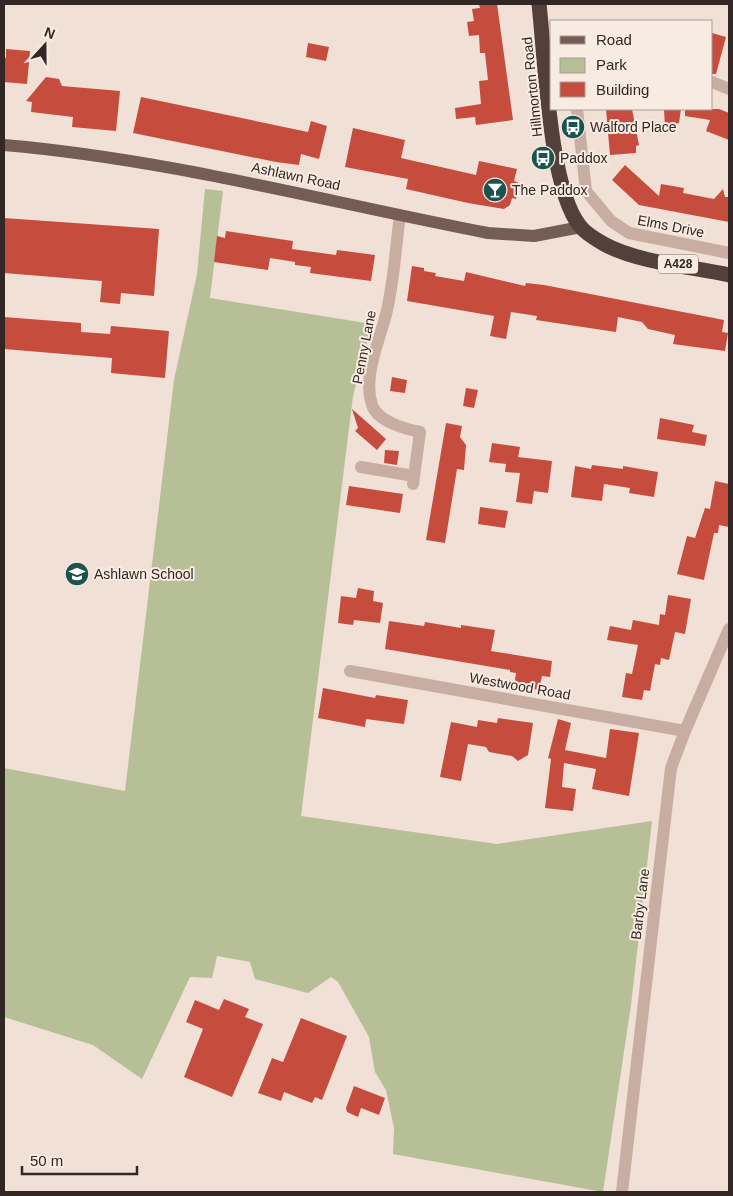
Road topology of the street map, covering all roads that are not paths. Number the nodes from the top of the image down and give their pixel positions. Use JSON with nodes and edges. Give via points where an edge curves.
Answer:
{"nodes":[{"id":1,"x":539,"y":4,"type":"edge"},
{"id":2,"x":550,"y":82,"type":"edge"},
{"id":3,"x":713,"y":82,"type":"edge"},
{"id":4,"x":729,"y":89,"type":"edge"},
{"id":5,"x":553,"y":110,"type":"edge"},
{"id":6,"x":577,"y":110,"type":"edge"},
{"id":7,"x":4,"y":146,"type":"edge"},
{"id":8,"x":400,"y":216,"type":"junction"},
{"id":9,"x":580,"y":227,"type":"junction"},
{"id":10,"x":729,"y":253,"type":"edge"},
{"id":11,"x":729,"y":275,"type":"edge"},
{"id":12,"x":361,"y":467,"type":"dead end"},
{"id":13,"x":729,"y":629,"type":"edge"},
{"id":14,"x":350,"y":671,"type":"dead end"},
{"id":15,"x":685,"y":731,"type":"junction"},
{"id":16,"x":622,"y":1192,"type":"edge"}],
"edges":[{"from":1,"to":2,"type":"highway","name":"Hillmorton Road","number":"A428"},
{"from":3,"to":4,"type":"street"},
{"from":5,"to":9,"type":"highway","name":"Hillmorton Road","number":"A428","via":[[557,159],[568,204]]},
{"from":6,"to":10,"type":"street","name":"Elms Drive","via":[[586,190],[611,221],[629,233]]},
{"from":7,"to":8,"type":"main road","name":"Ashlawn Road","via":[[100,155],[160,165]]},
{"from":8,"to":9,"type":"main road","name":"Ashlawn Road","via":[[488,233],[534,236]]},
{"from":8,"to":12,"type":"street","name":"Penny Lane","via":[[370,394],[372,406],[378,413],[404,429],[420,432],[413,480]]},
{"from":9,"to":11,"type":"highway","name":"Hillmorton Road","number":"A428","via":[[604,244],[627,254]]},
{"from":13,"to":15,"type":"street","name":"Barby Lane"},
{"from":14,"to":15,"type":"street","name":"Westwood Road"},
{"from":15,"to":16,"type":"street","name":"Barby Lane","via":[[672,768],[667,798]]}]}
